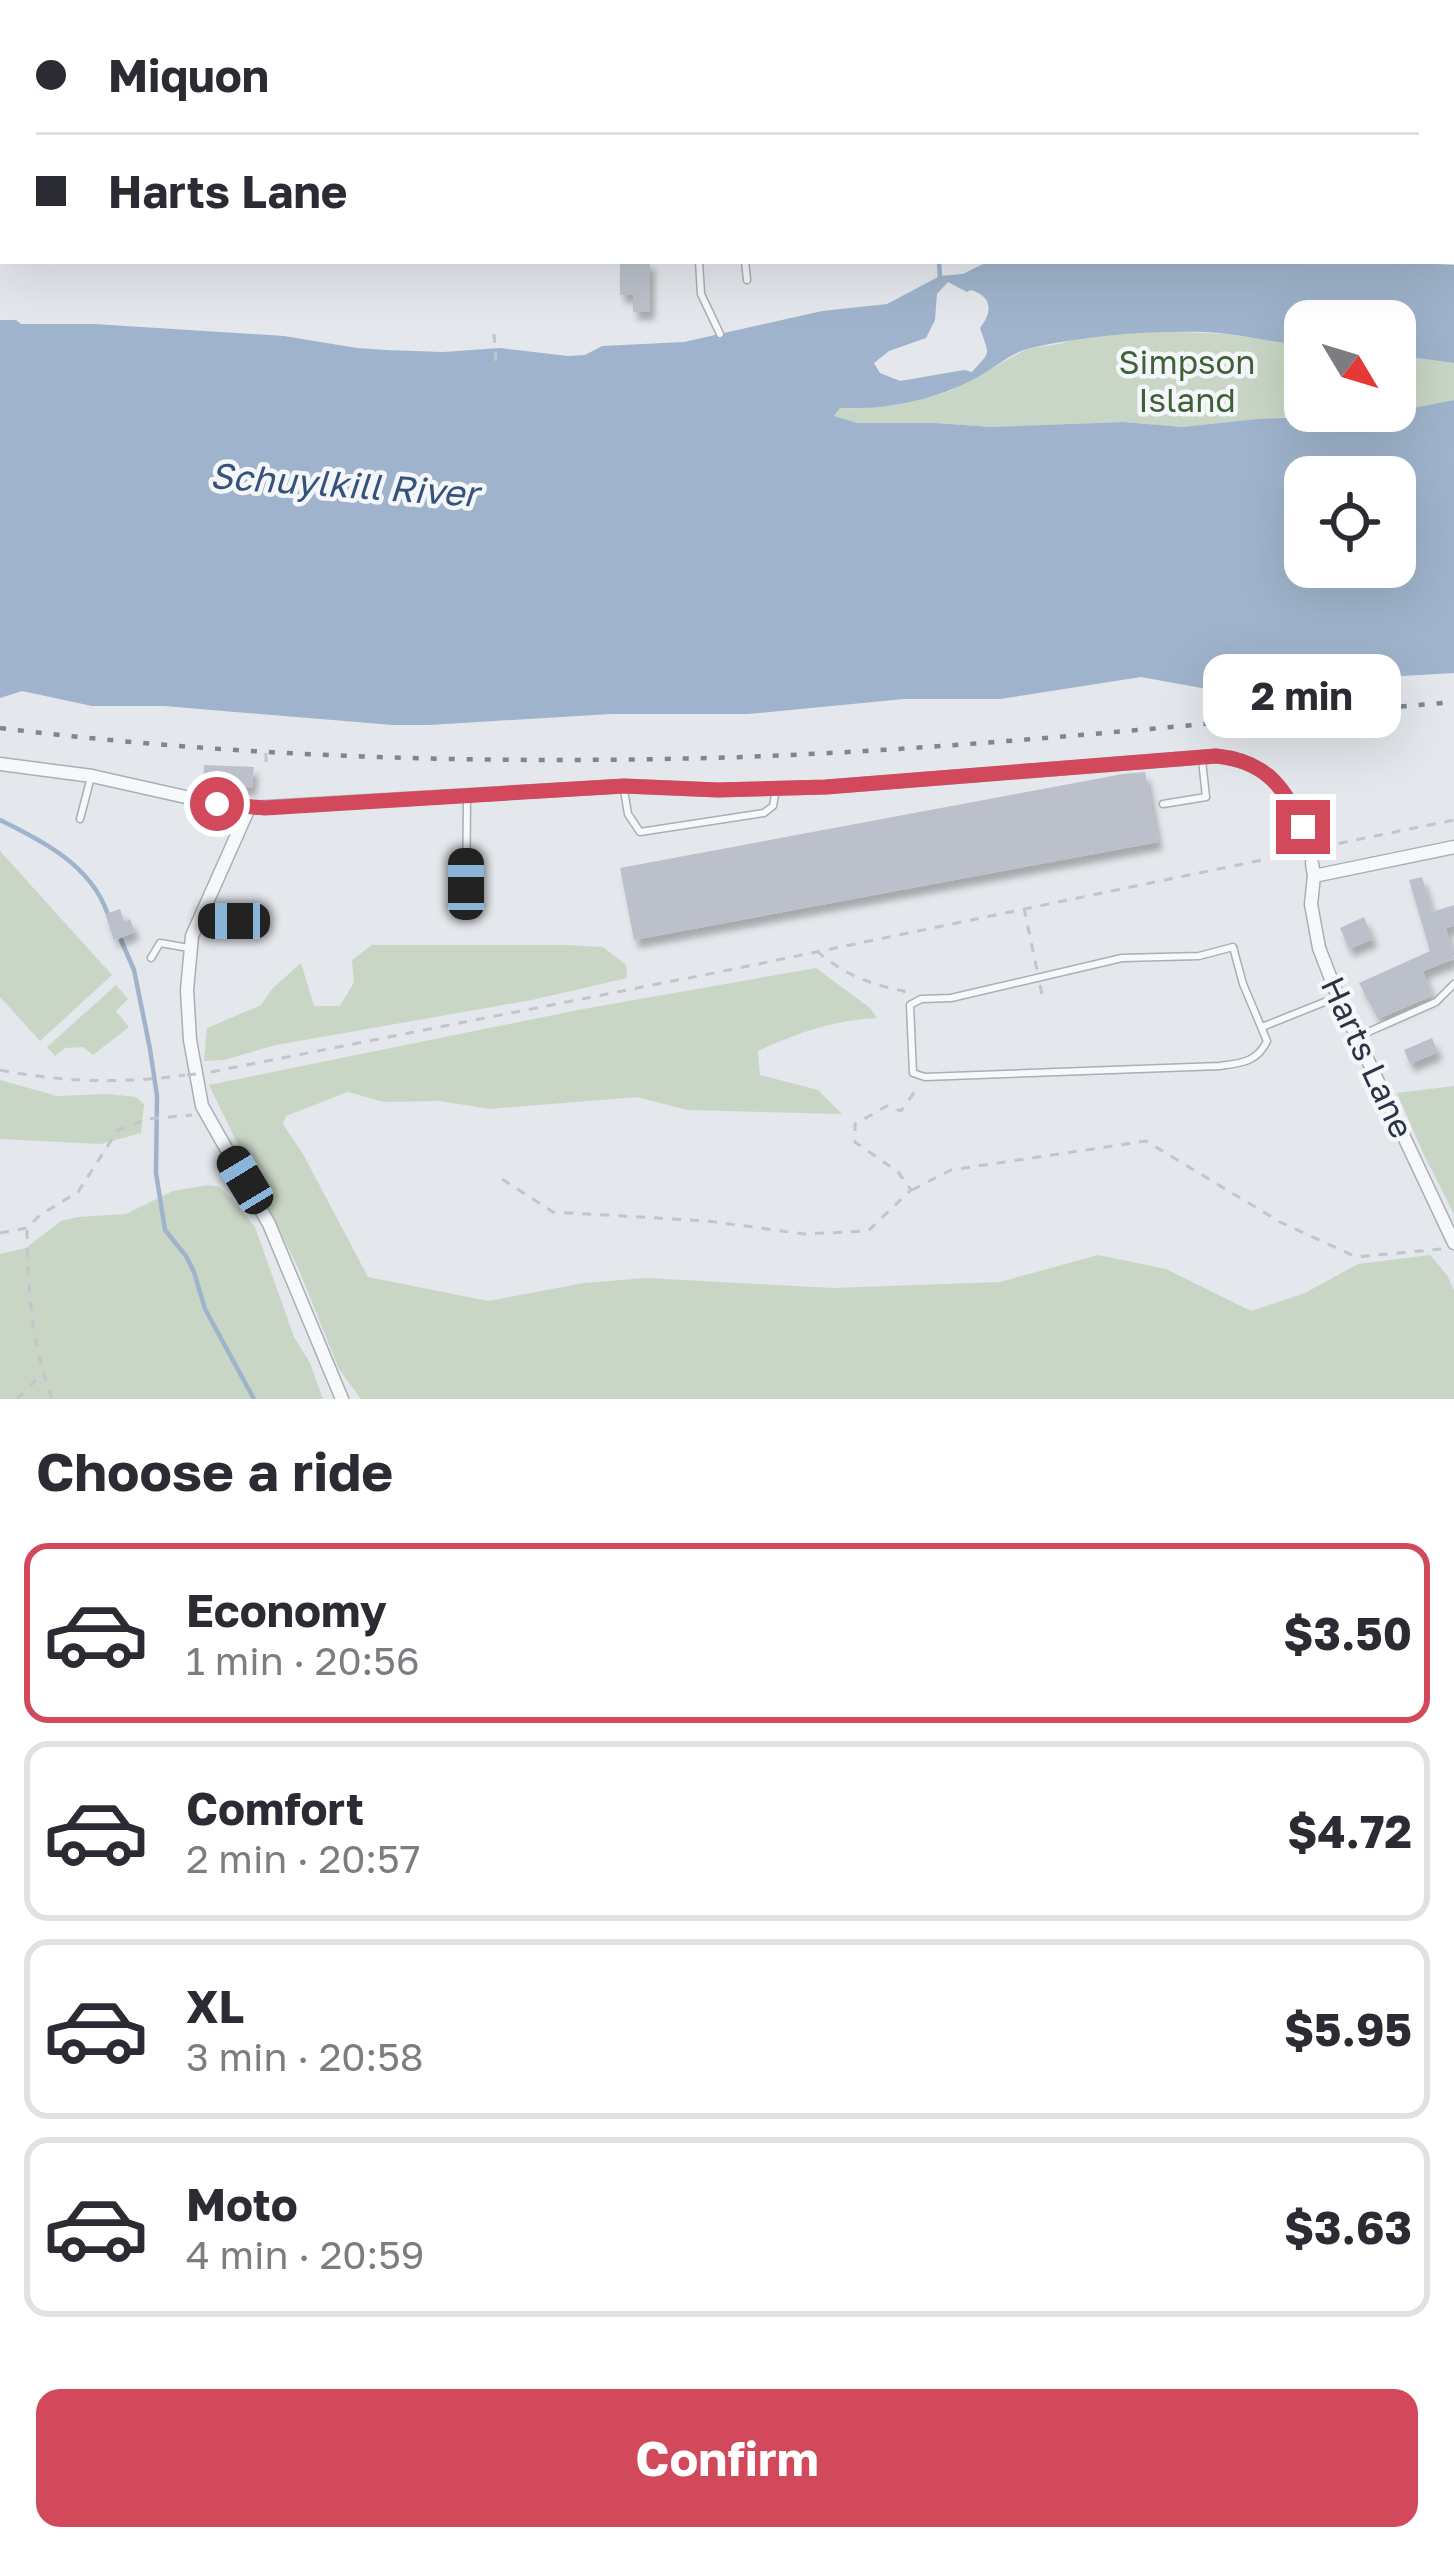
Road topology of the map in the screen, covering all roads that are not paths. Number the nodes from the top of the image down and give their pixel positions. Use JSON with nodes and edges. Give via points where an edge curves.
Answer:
{"nodes":[{"id":1,"x":699,"y":264,"type":"edge"},
{"id":2,"x":745,"y":264,"type":"edge"},
{"id":3,"x":747,"y":280,"type":"dead end"},
{"id":4,"x":720,"y":334,"type":"dead end"},
{"id":5,"x":1202,"y":757,"type":"junction"},
{"id":6,"x":0,"y":764,"type":"edge"},
{"id":7,"x":92,"y":776,"type":"junction"},
{"id":8,"x":624,"y":786,"type":"junction"},
{"id":9,"x":776,"y":789,"type":"junction"},
{"id":10,"x":467,"y":794,"type":"junction"},
{"id":11,"x":1163,"y":804,"type":"dead end"},
{"id":12,"x":249,"y":808,"type":"junction"},
{"id":13,"x":80,"y":820,"type":"dead end"},
{"id":14,"x":1314,"y":845,"type":"road end"},
{"id":15,"x":1454,"y":847,"type":"edge"},
{"id":16,"x":466,"y":908,"type":"dead end"},
{"id":17,"x":197,"y":920,"type":"junction"},
{"id":18,"x":249,"y":923,"type":"dead end"},
{"id":19,"x":190,"y":948,"type":"junction"},
{"id":20,"x":151,"y":958,"type":"dead end"},
{"id":21,"x":1454,"y":984,"type":"edge"},
{"id":22,"x":1338,"y":997,"type":"junction"},
{"id":23,"x":1262,"y":1028,"type":"junction"},
{"id":24,"x":1357,"y":1037,"type":"junction"},
{"id":25,"x":1454,"y":1245,"type":"edge"},
{"id":26,"x":343,"y":1399,"type":"edge"}],
"edges":[{"from":1,"to":4,"type":"lane","via":[[701,294]]},
{"from":2,"to":3,"type":"lane"},
{"from":5,"to":9,"type":"street"},
{"from":5,"to":11,"type":"lane","via":[[1206,797]]},
{"from":5,"to":14,"type":"street","via":[[1257,767],[1283,789]]},
{"from":6,"to":7,"type":"street"},
{"from":7,"to":12,"type":"street"},
{"from":7,"to":13,"type":"lane"},
{"from":8,"to":9,"type":"street"},
{"from":8,"to":9,"type":"lane","via":[[640,832],[764,813]]},
{"from":8,"to":10,"type":"street"},
{"from":10,"to":12,"type":"street"},
{"from":10,"to":16,"type":"lane"},
{"from":12,"to":17,"type":"street"},
{"from":15,"to":22,"type":"street","name":"Harts Lane","via":[[1313,870],[1313,927]]},
{"from":17,"to":18,"type":"lane"},
{"from":17,"to":19,"type":"street"},
{"from":19,"to":20,"type":"lane","via":[[160,943]]},
{"from":19,"to":26,"type":"street","via":[[188,1020],[206,1114],[269,1225]]},
{"from":21,"to":24,"type":"lane","via":[[1436,1002]]},
{"from":22,"to":23,"type":"lane"},
{"from":22,"to":24,"type":"street","name":"Harts Lane"},
{"from":23,"to":23,"type":"lane","via":[[1234,946],[1199,956],[1122,958],[910,1005],[913,1073],[925,1077],[1220,1066],[1261,1054]]},
{"from":24,"to":25,"type":"street","name":"Harts Lane"}]}
